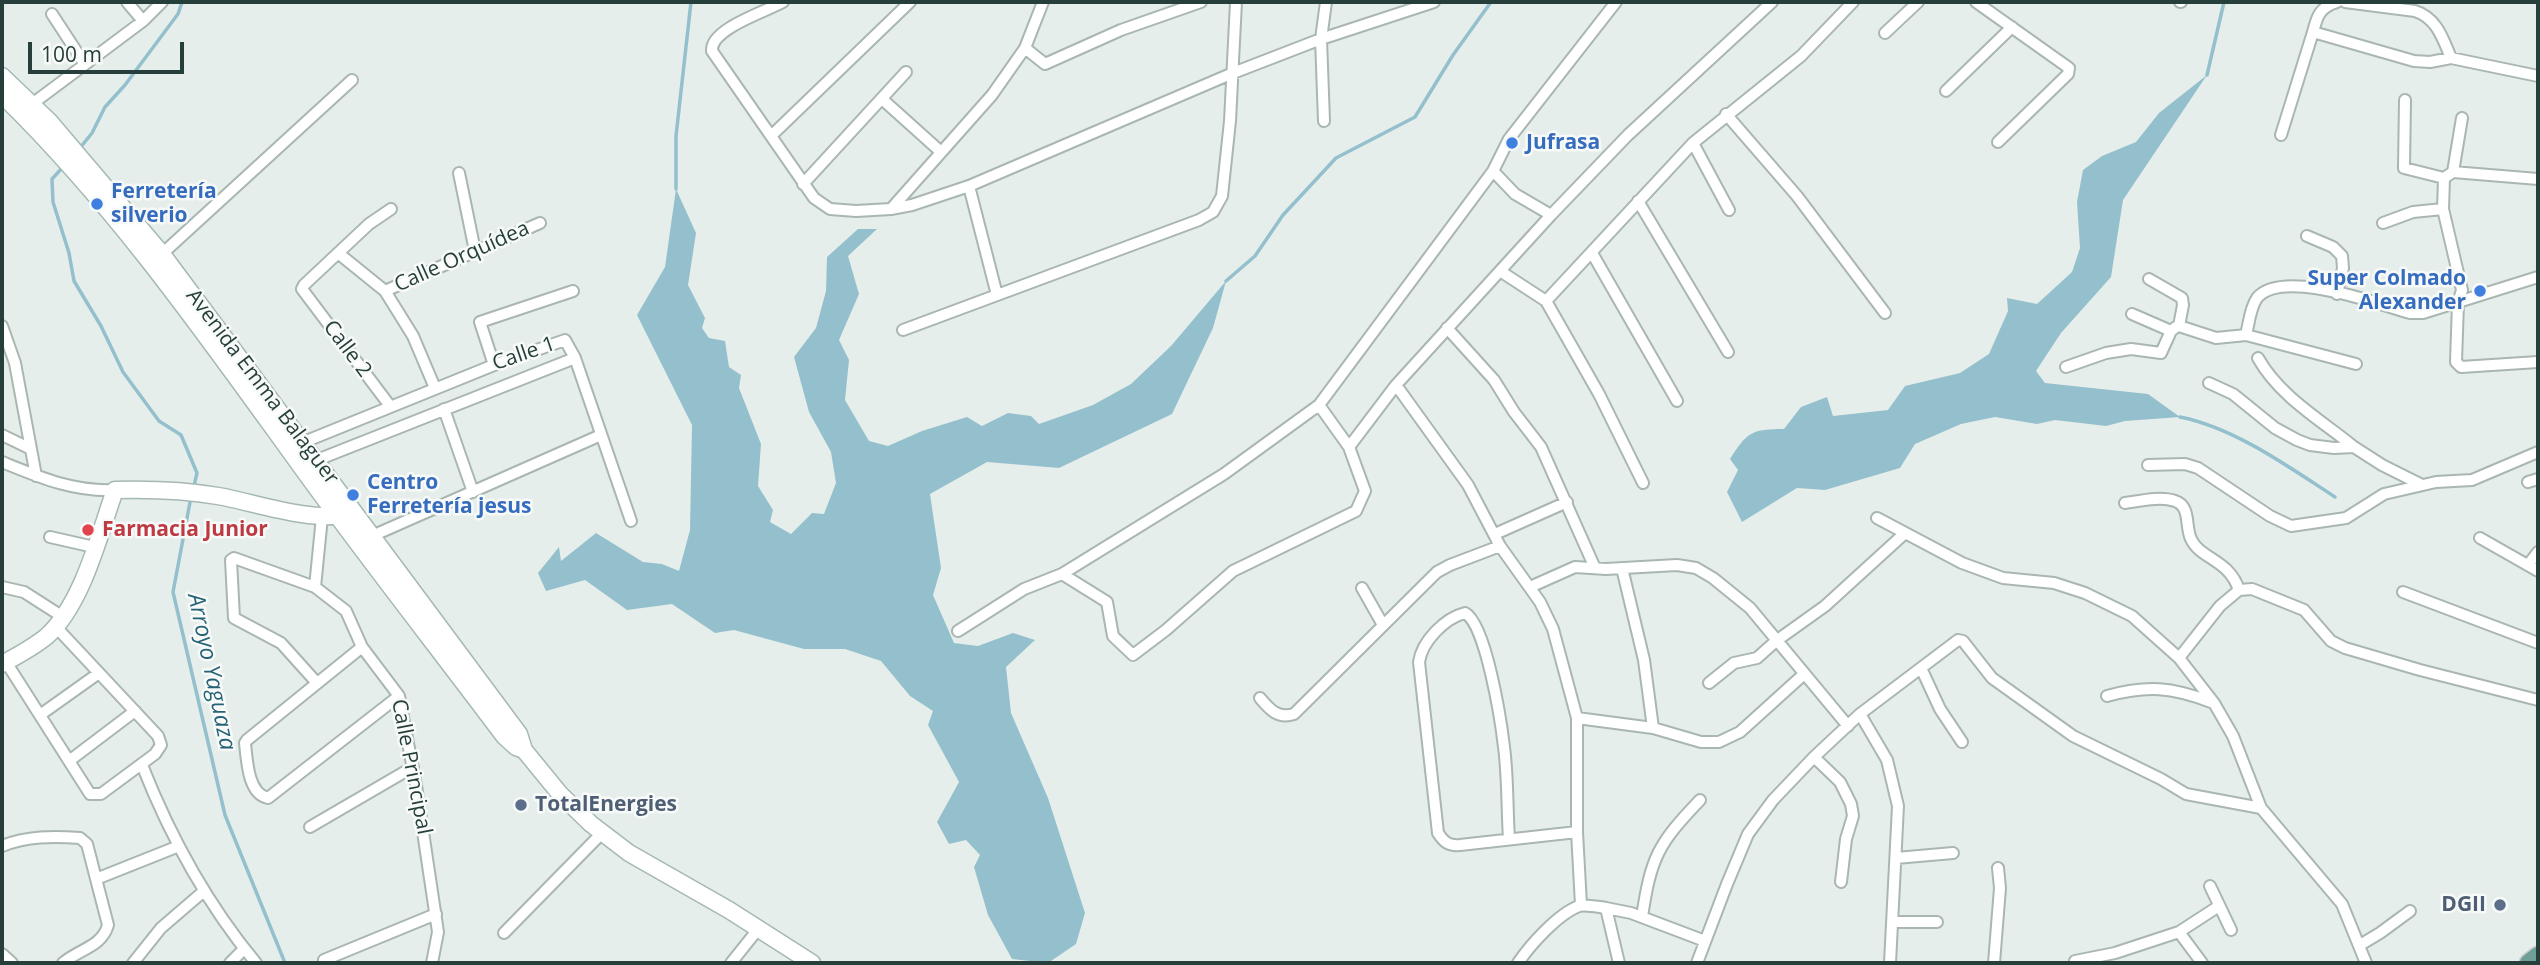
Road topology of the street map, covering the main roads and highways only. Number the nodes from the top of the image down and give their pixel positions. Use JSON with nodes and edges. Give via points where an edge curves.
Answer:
{"nodes":[{"id":1,"x":2538,"y":956,"type":"edge"},
{"id":2,"x":2529,"y":963,"type":"edge"}],
"edges":[{"from":1,"to":2,"type":"main road"}]}
